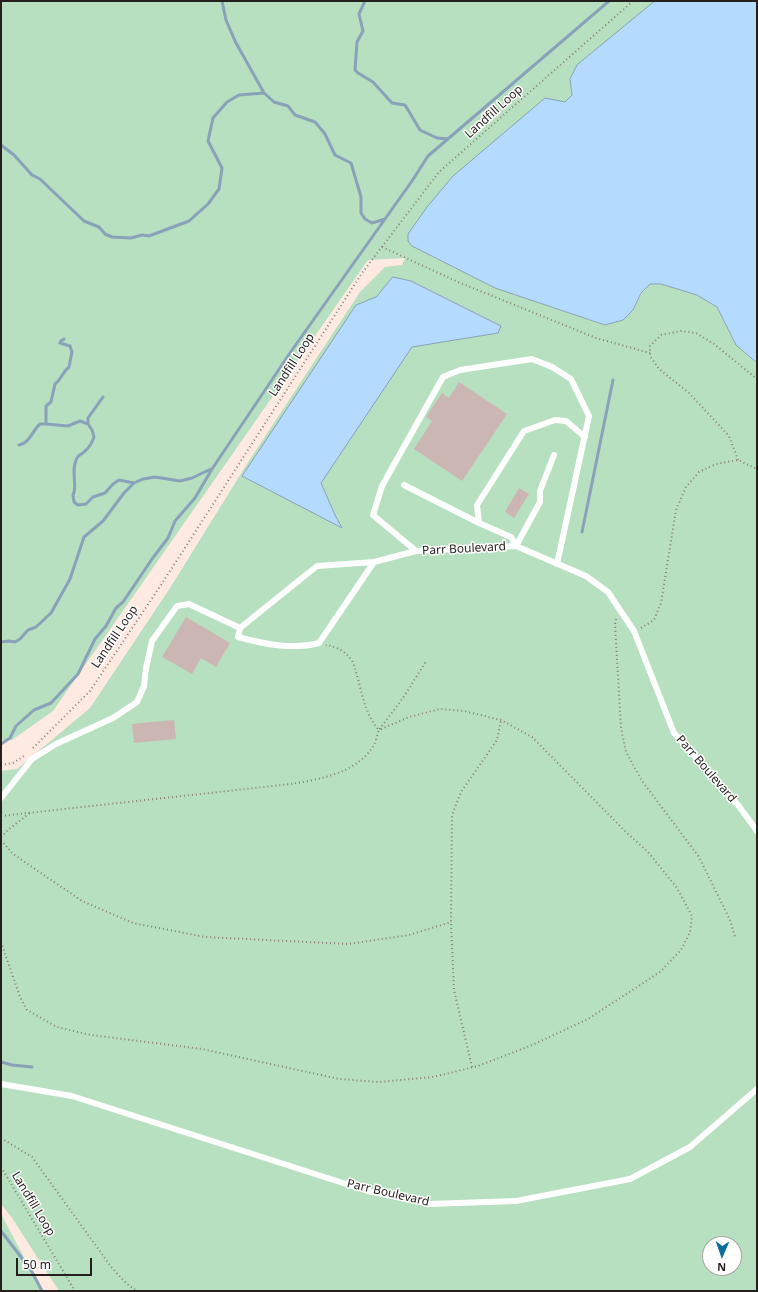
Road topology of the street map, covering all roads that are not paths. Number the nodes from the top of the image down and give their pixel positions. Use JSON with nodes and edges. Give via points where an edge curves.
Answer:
{"nodes":[{"id":1,"x":585,"y":437,"type":"junction"},
{"id":2,"x":554,"y":455,"type":"dead end"},
{"id":3,"x":404,"y":485,"type":"dead end"},
{"id":4,"x":479,"y":523,"type":"junction"},
{"id":5,"x":516,"y":546,"type":"junction"},
{"id":6,"x":416,"y":551,"type":"junction"},
{"id":7,"x":374,"y":562,"type":"junction"},
{"id":8,"x":557,"y":564,"type":"junction"},
{"id":9,"x":240,"y":628,"type":"junction"},
{"id":10,"x":1,"y":798,"type":"edge"},
{"id":11,"x":757,"y":831,"type":"edge"},
{"id":12,"x":1,"y":1084,"type":"edge"},
{"id":13,"x":757,"y":1089,"type":"edge"}],
"edges":[{"from":1,"to":4,"type":"lane","via":[[566,421],[555,420],[524,431],[477,505]]},
{"from":1,"to":6,"type":"lane","via":[[589,416],[571,379],[552,366],[532,359],[460,370],[443,377],[382,486],[373,516]]},
{"from":1,"to":8,"type":"lane"},
{"from":2,"to":5,"type":"lane","via":[[540,491],[540,502]]},
{"from":3,"to":4,"type":"lane"},
{"from":4,"to":5,"type":"lane","via":[[511,537]]},
{"from":5,"to":6,"type":"lane","name":"Parr Boulevard"},
{"from":5,"to":8,"type":"lane","name":"Parr Boulevard"},
{"from":6,"to":7,"type":"lane","name":"Parr Boulevard"},
{"from":7,"to":9,"type":"lane","name":"Parr Boulevard","via":[[317,566]]},
{"from":7,"to":9,"type":"lane","via":[[319,643],[307,646],[267,644],[238,637]]},
{"from":8,"to":11,"type":"lane","name":"Parr Boulevard","via":[[586,576],[608,592],[634,631],[674,733],[738,805]]},
{"from":9,"to":10,"type":"lane","via":[[189,604],[177,606],[152,641],[144,686],[136,702],[113,718],[56,744],[32,759]]},
{"from":12,"to":13,"type":"lane","name":"Parr Boulevard","via":[[72,1096],[368,1191],[430,1204],[516,1201],[630,1179],[690,1147]]}]}
